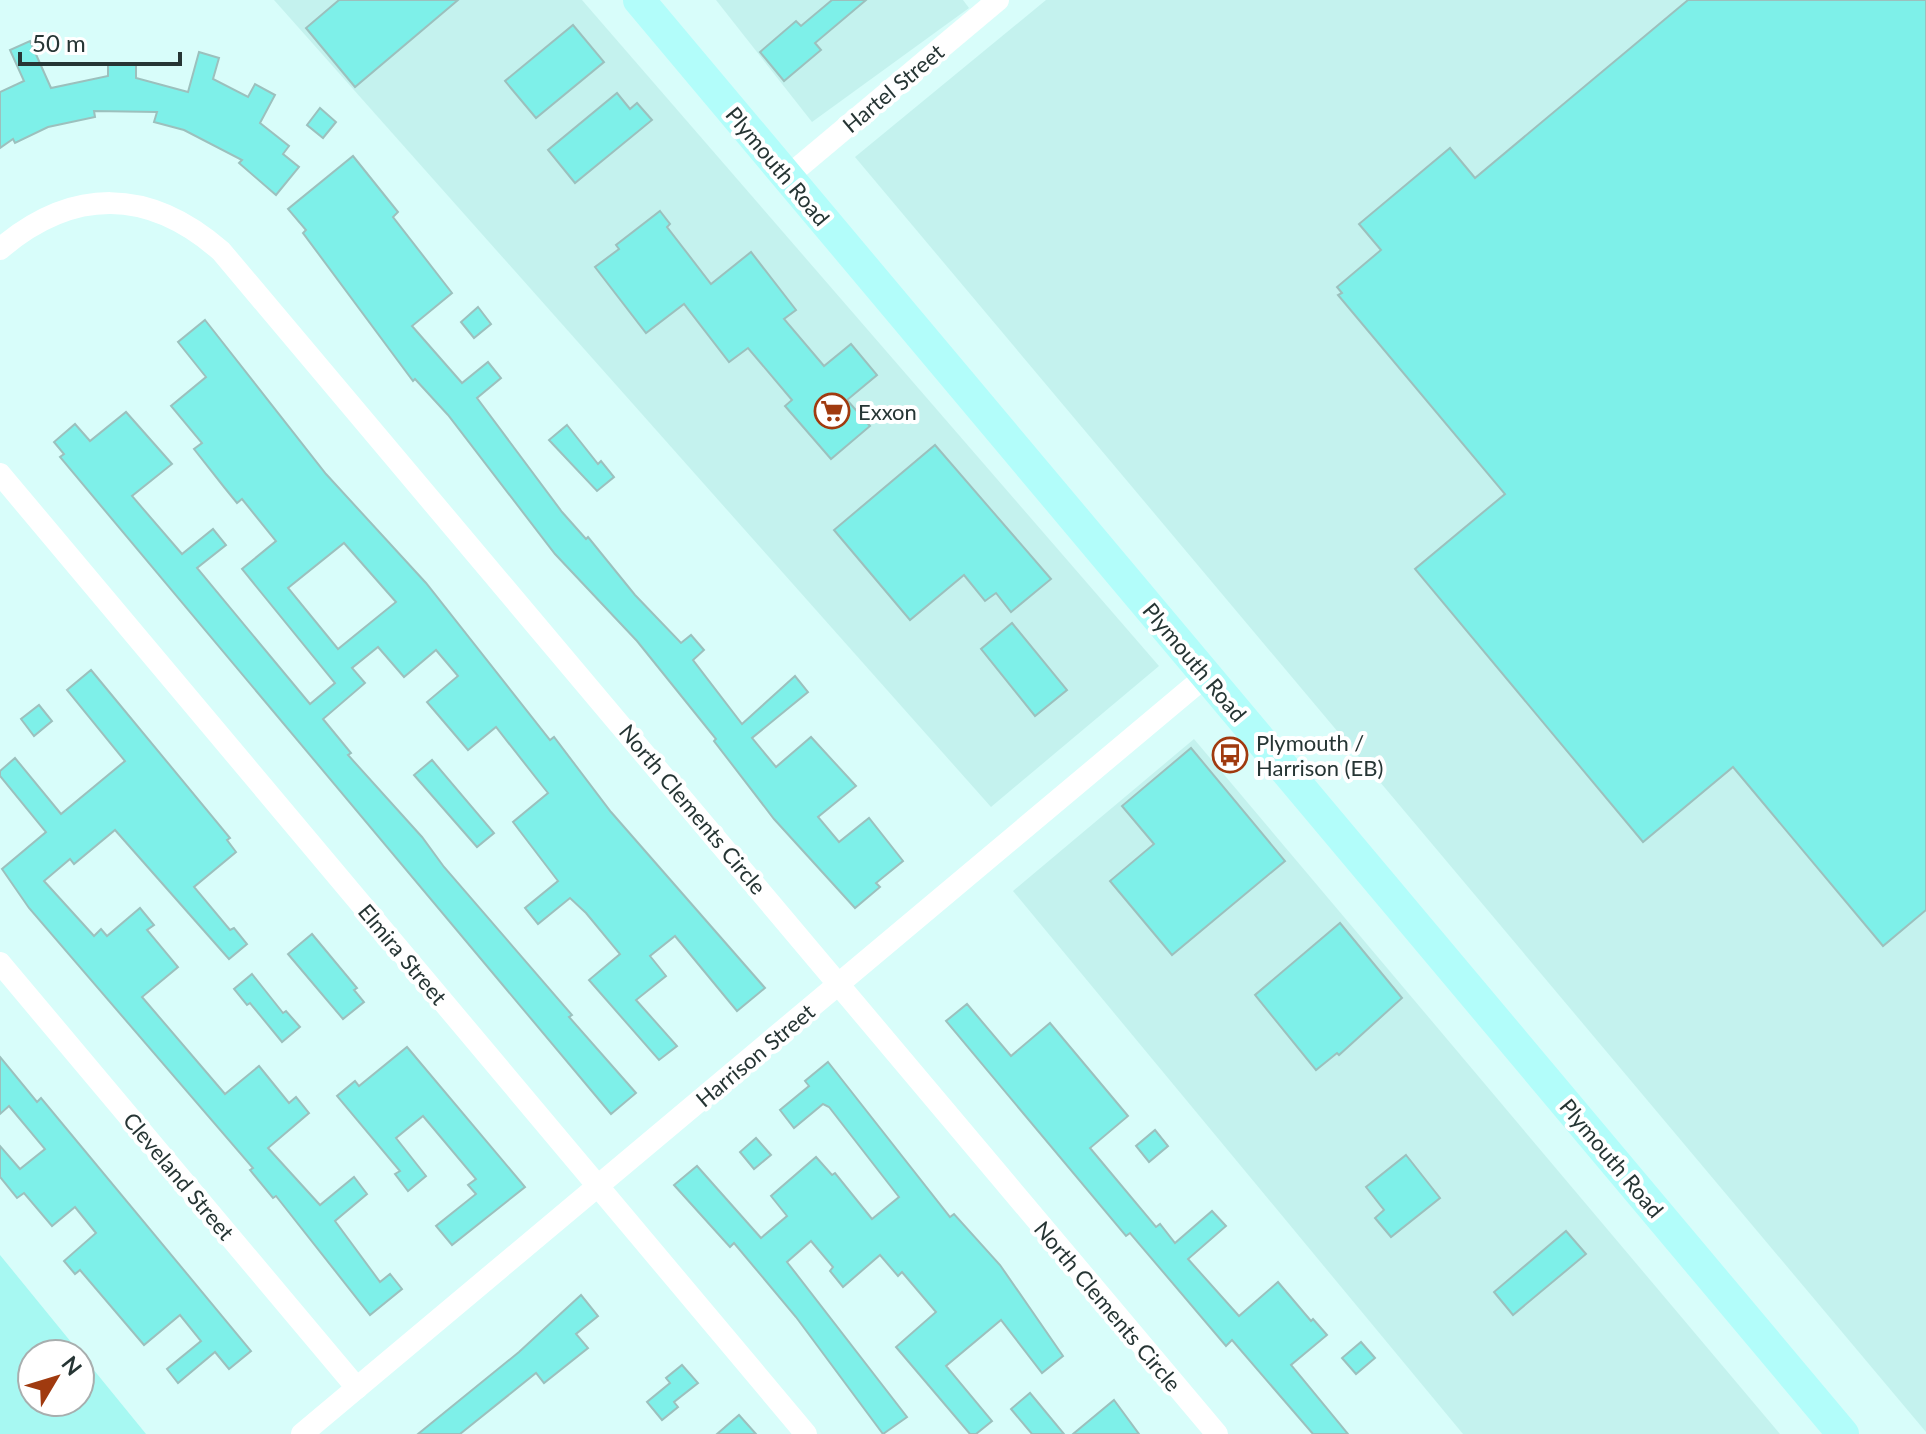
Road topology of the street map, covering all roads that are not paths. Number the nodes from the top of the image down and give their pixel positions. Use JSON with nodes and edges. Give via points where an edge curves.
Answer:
{"nodes":[{"id":1,"x":639,"y":0,"type":"edge"},
{"id":2,"x":998,"y":0,"type":"edge"},
{"id":3,"x":787,"y":177,"type":"junction"},
{"id":4,"x":0,"y":249,"type":"edge"},
{"id":5,"x":0,"y":474,"type":"edge"},
{"id":6,"x":1207,"y":675,"type":"junction"},
{"id":7,"x":0,"y":963,"type":"edge"},
{"id":8,"x":839,"y":985,"type":"junction"},
{"id":9,"x":597,"y":1187,"type":"junction"},
{"id":10,"x":357,"y":1388,"type":"junction"},
{"id":11,"x":302,"y":1434,"type":"edge"},
{"id":12,"x":806,"y":1434,"type":"edge"},
{"id":13,"x":1217,"y":1434,"type":"edge"},
{"id":14,"x":1843,"y":1434,"type":"edge"}],
"edges":[{"from":1,"to":3,"type":"main road","name":"Plymouth Road"},
{"from":2,"to":3,"type":"street","name":"Hartel Street"},
{"from":3,"to":6,"type":"main road","name":"Plymouth Road"},
{"from":4,"to":8,"type":"street","name":"North Clements Circle","via":[[60,211],[111,203],[148,208],[188,225],[221,251]]},
{"from":5,"to":9,"type":"street","name":"Elmira Street"},
{"from":6,"to":8,"type":"street","name":"Harrison Street"},
{"from":6,"to":14,"type":"main road","name":"Plymouth Road"},
{"from":7,"to":10,"type":"street","name":"Cleveland Street"},
{"from":8,"to":9,"type":"street","name":"Harrison Street"},
{"from":8,"to":13,"type":"street","name":"North Clements Circle"},
{"from":9,"to":10,"type":"street","name":"Harrison Street"},
{"from":9,"to":12,"type":"street","name":"Elmira Street"},
{"from":10,"to":11,"type":"street","name":"Harrison Street"}]}
